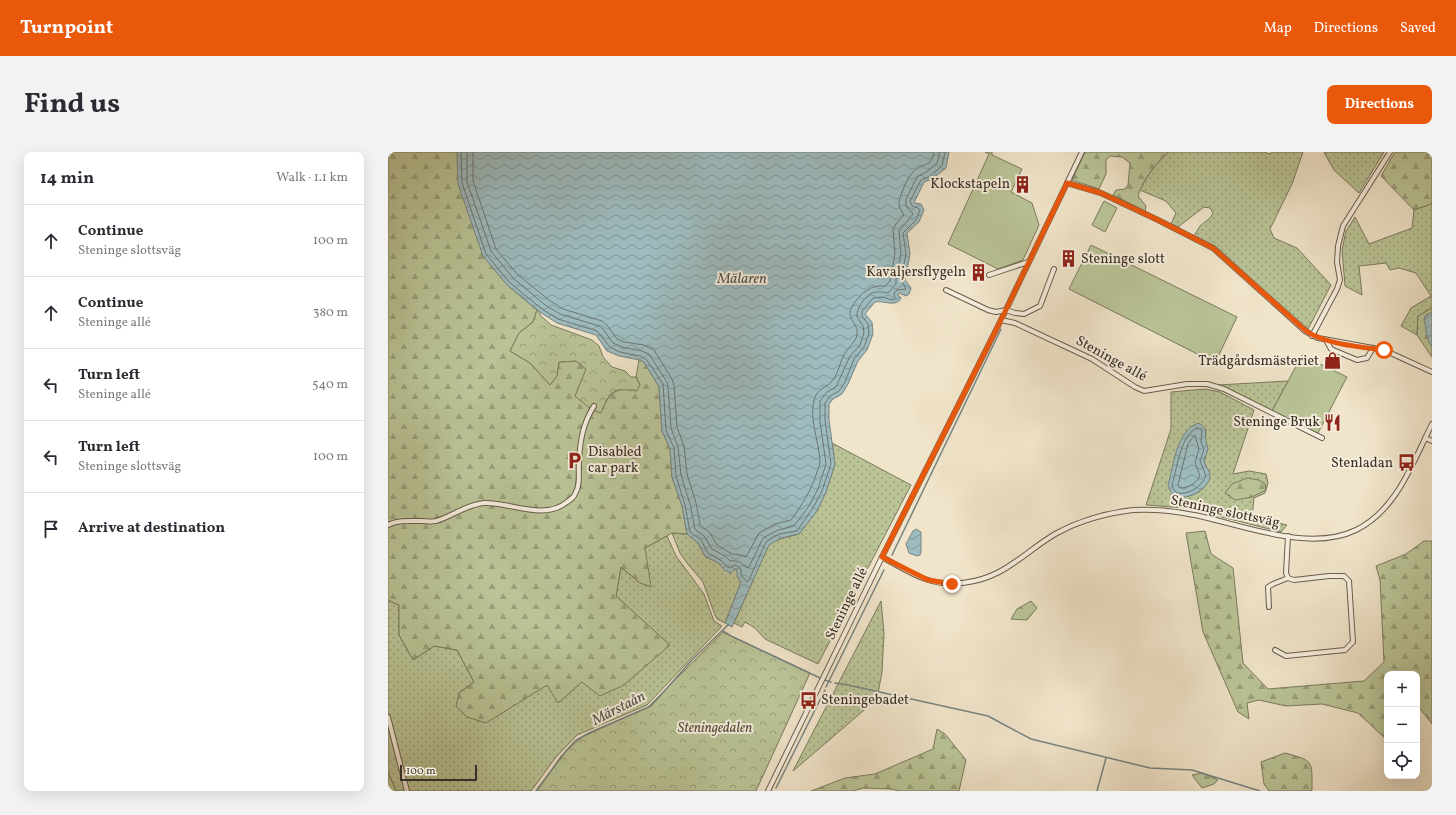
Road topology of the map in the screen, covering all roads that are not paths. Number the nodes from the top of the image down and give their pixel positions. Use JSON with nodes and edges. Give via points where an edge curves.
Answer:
{"nodes":[{"id":1,"x":1082,"y":152,"type":"edge"},
{"id":2,"x":1390,"y":152,"type":"edge"},
{"id":3,"x":1067,"y":183,"type":"junction"},
{"id":4,"x":1028,"y":262,"type":"junction"},
{"id":5,"x":1054,"y":269,"type":"dead end"},
{"id":6,"x":989,"y":275,"type":"dead end"},
{"id":7,"x":946,"y":290,"type":"dead end"},
{"id":8,"x":1006,"y":310,"type":"junction"},
{"id":9,"x":1001,"y":320,"type":"junction"},
{"id":10,"x":1312,"y":336,"type":"junction"},
{"id":11,"x":1326,"y":340,"type":"junction"},
{"id":12,"x":1373,"y":348,"type":"junction"},
{"id":13,"x":1432,"y":372,"type":"edge"},
{"id":14,"x":594,"y":406,"type":"dead end"},
{"id":15,"x":1432,"y":424,"type":"edge"},
{"id":16,"x":1322,"y":438,"type":"dead end"},
{"id":17,"x":1425,"y":438,"type":"junction"},
{"id":18,"x":1432,"y":441,"type":"edge"},
{"id":19,"x":388,"y":525,"type":"edge"},
{"id":20,"x":1288,"y":536,"type":"junction"},
{"id":21,"x":882,"y":557,"type":"junction"},
{"id":22,"x":1288,"y":578,"type":"junction"},
{"id":23,"x":1269,"y":607,"type":"dead end"},
{"id":24,"x":1275,"y":650,"type":"dead end"},
{"id":25,"x":388,"y":717,"type":"edge"},
{"id":26,"x":407,"y":791,"type":"edge"},
{"id":27,"x":769,"y":791,"type":"edge"}],
"edges":[{"from":1,"to":3,"type":"street","name":"Steninge allé"},
{"from":2,"to":10,"type":"street","via":[[1343,226],[1337,262],[1340,280]]},
{"from":3,"to":4,"type":"street","name":"Steninge allé"},
{"from":3,"to":10,"type":"street","via":[[1101,193],[1213,248]]},
{"from":4,"to":6,"type":"street"},
{"from":4,"to":8,"type":"street","name":"Steninge allé"},
{"from":5,"to":8,"type":"street","via":[[1040,306],[1024,314]]},
{"from":7,"to":8,"type":"street","via":[[988,310]]},
{"from":8,"to":9,"type":"street","name":"Steninge allé"},
{"from":9,"to":16,"type":"street","name":"Steninge allé","via":[[1015,323],[1092,359],[1135,388],[1144,391],[1187,384],[1207,384],[1224,389]]},
{"from":9,"to":21,"type":"street","name":"Steninge allé"},
{"from":10,"to":11,"type":"street"},
{"from":11,"to":12,"type":"street"},
{"from":11,"to":12,"type":"street","via":[[1331,349],[1357,360],[1367,358]]},
{"from":12,"to":13,"type":"street","via":[[1384,350]]},
{"from":14,"to":19,"type":"street","via":[[583,426],[579,484],[575,495],[564,504],[554,509],[538,511],[509,505],[484,504],[464,508],[434,522],[396,521]]},
{"from":15,"to":17,"type":"street","name":"Steninge slottsväg"},
{"from":17,"to":18,"type":"street"},
{"from":17,"to":20,"type":"street","name":"Steninge slottsväg","via":[[1400,488],[1390,504],[1376,517],[1355,530],[1330,539]]},
{"from":20,"to":21,"type":"street","name":"Steninge slottsväg","via":[[1193,514],[1135,510],[1109,513],[1058,532],[1000,572],[979,580],[952,584],[928,580]]},
{"from":20,"to":22,"type":"street"},
{"from":21,"to":27,"type":"street","name":"Steninge allé"},
{"from":22,"to":23,"type":"street","via":[[1268,588]]},
{"from":22,"to":24,"type":"street","via":[[1294,580],[1344,576],[1349,581],[1354,642],[1345,650],[1286,656]]},
{"from":25,"to":26,"type":"street"}]}
